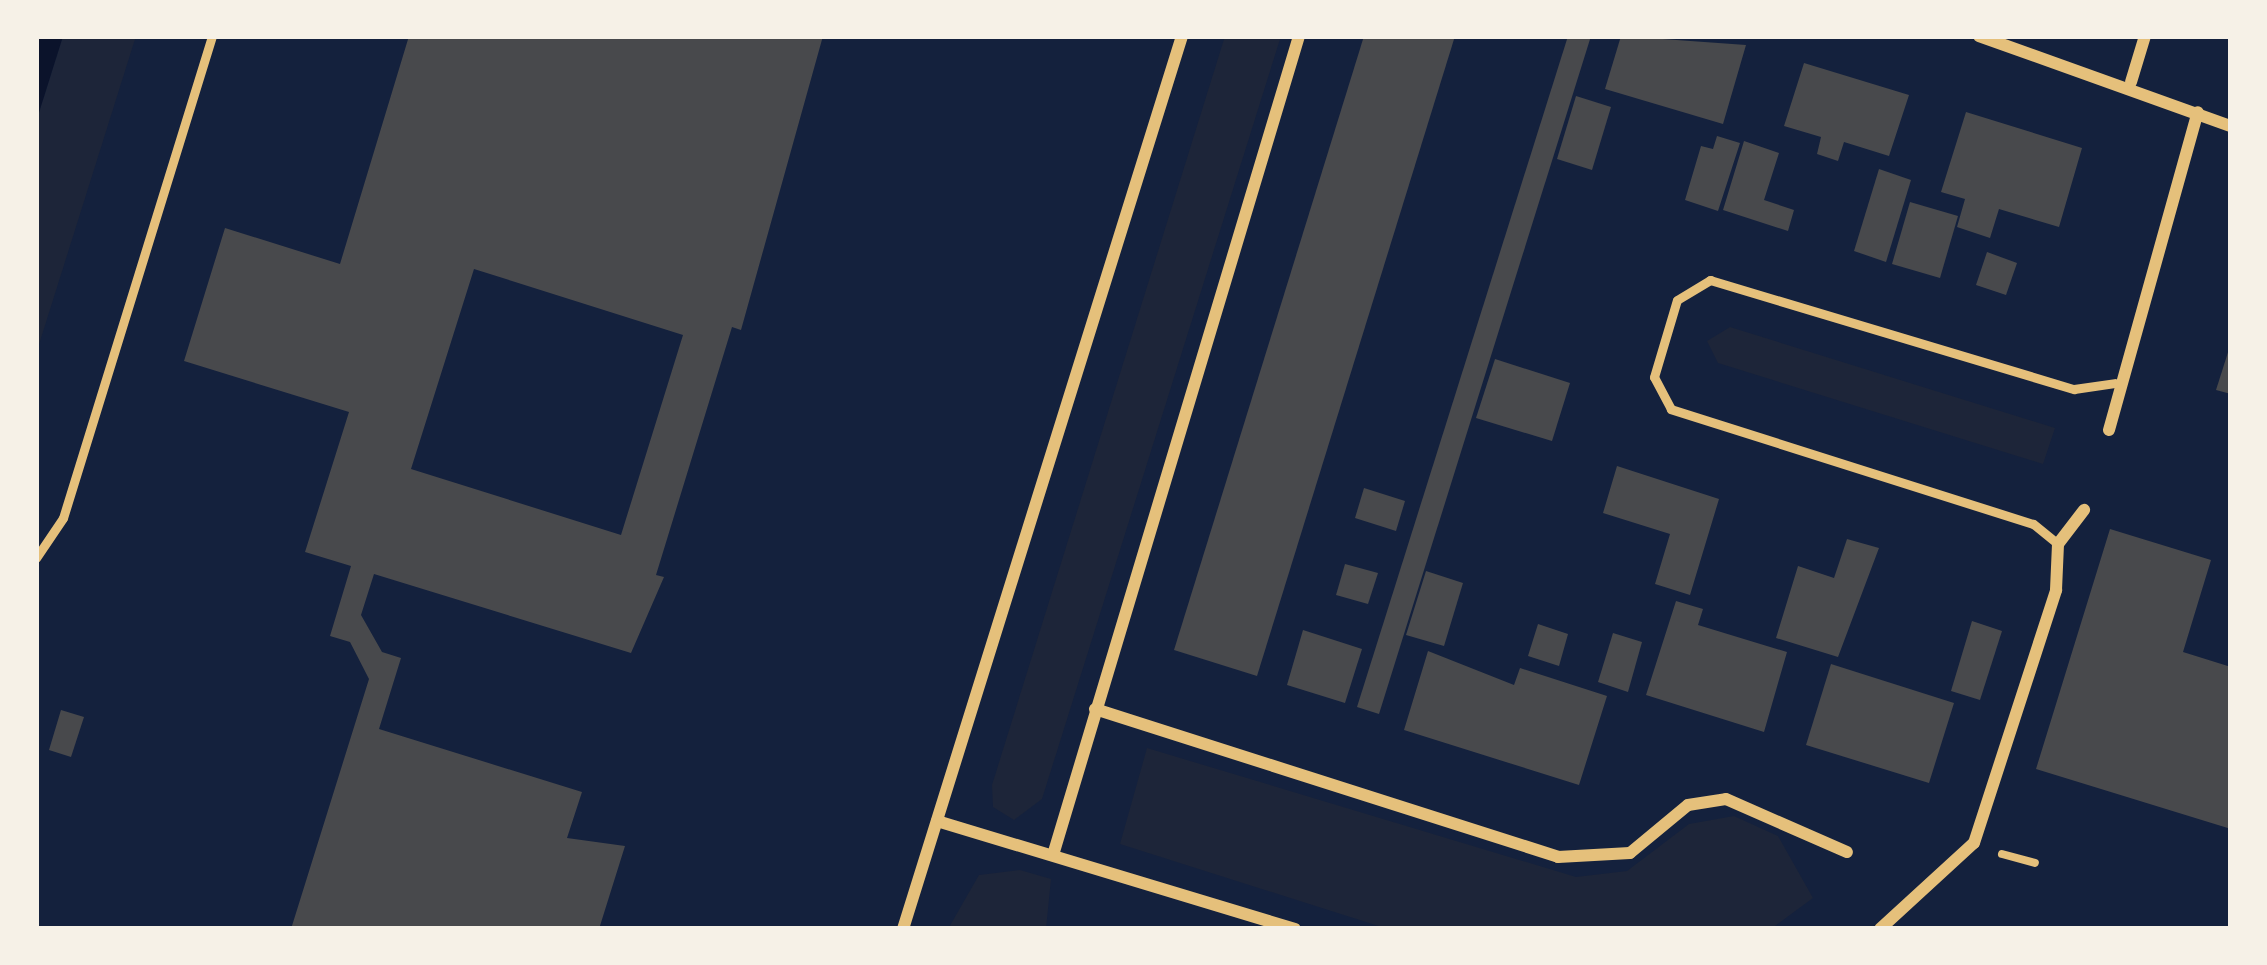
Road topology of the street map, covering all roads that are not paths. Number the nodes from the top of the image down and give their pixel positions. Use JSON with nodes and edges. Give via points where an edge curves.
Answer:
{"nodes":[{"id":1,"x":212,"y":36,"type":"edge"},
{"id":2,"x":1182,"y":36,"type":"edge"},
{"id":3,"x":1299,"y":36,"type":"edge"},
{"id":4,"x":1979,"y":36,"type":"edge"},
{"id":5,"x":2144,"y":36,"type":"edge"},
{"id":6,"x":2131,"y":82,"type":"junction"},
{"id":7,"x":2198,"y":112,"type":"junction"},
{"id":8,"x":2231,"y":126,"type":"edge"},
{"id":9,"x":2115,"y":383,"type":"junction"},
{"id":10,"x":2109,"y":430,"type":"dead end"},
{"id":11,"x":2084,"y":510,"type":"dead end"},
{"id":12,"x":2058,"y":544,"type":"junction"},
{"id":13,"x":36,"y":558,"type":"edge"},
{"id":14,"x":1095,"y":709,"type":"junction"},
{"id":15,"x":937,"y":821,"type":"junction"},
{"id":16,"x":1847,"y":853,"type":"dead end"},
{"id":17,"x":1053,"y":855,"type":"junction"},
{"id":18,"x":903,"y":929,"type":"edge"},
{"id":19,"x":1295,"y":929,"type":"edge"},
{"id":20,"x":1880,"y":929,"type":"edge"}],
"edges":[{"from":1,"to":13,"type":"lane","via":[[63,518]]},
{"from":2,"to":15,"type":"street"},
{"from":3,"to":14,"type":"street"},
{"from":4,"to":6,"type":"street"},
{"from":5,"to":6,"type":"street"},
{"from":6,"to":7,"type":"street"},
{"from":7,"to":8,"type":"street"},
{"from":7,"to":9,"type":"street"},
{"from":9,"to":10,"type":"street"},
{"from":9,"to":12,"type":"lane","via":[[2074,389],[1710,280],[1677,299],[1654,377],[1671,409],[2033,524]]},
{"from":11,"to":12,"type":"street"},
{"from":12,"to":20,"type":"street","via":[[2056,590],[1974,843]]},
{"from":14,"to":16,"type":"street","via":[[1558,857],[1630,853],[1688,805],[1726,799]]},
{"from":14,"to":17,"type":"street"},
{"from":15,"to":17,"type":"street"},
{"from":15,"to":18,"type":"street"},
{"from":17,"to":19,"type":"street"}]}
